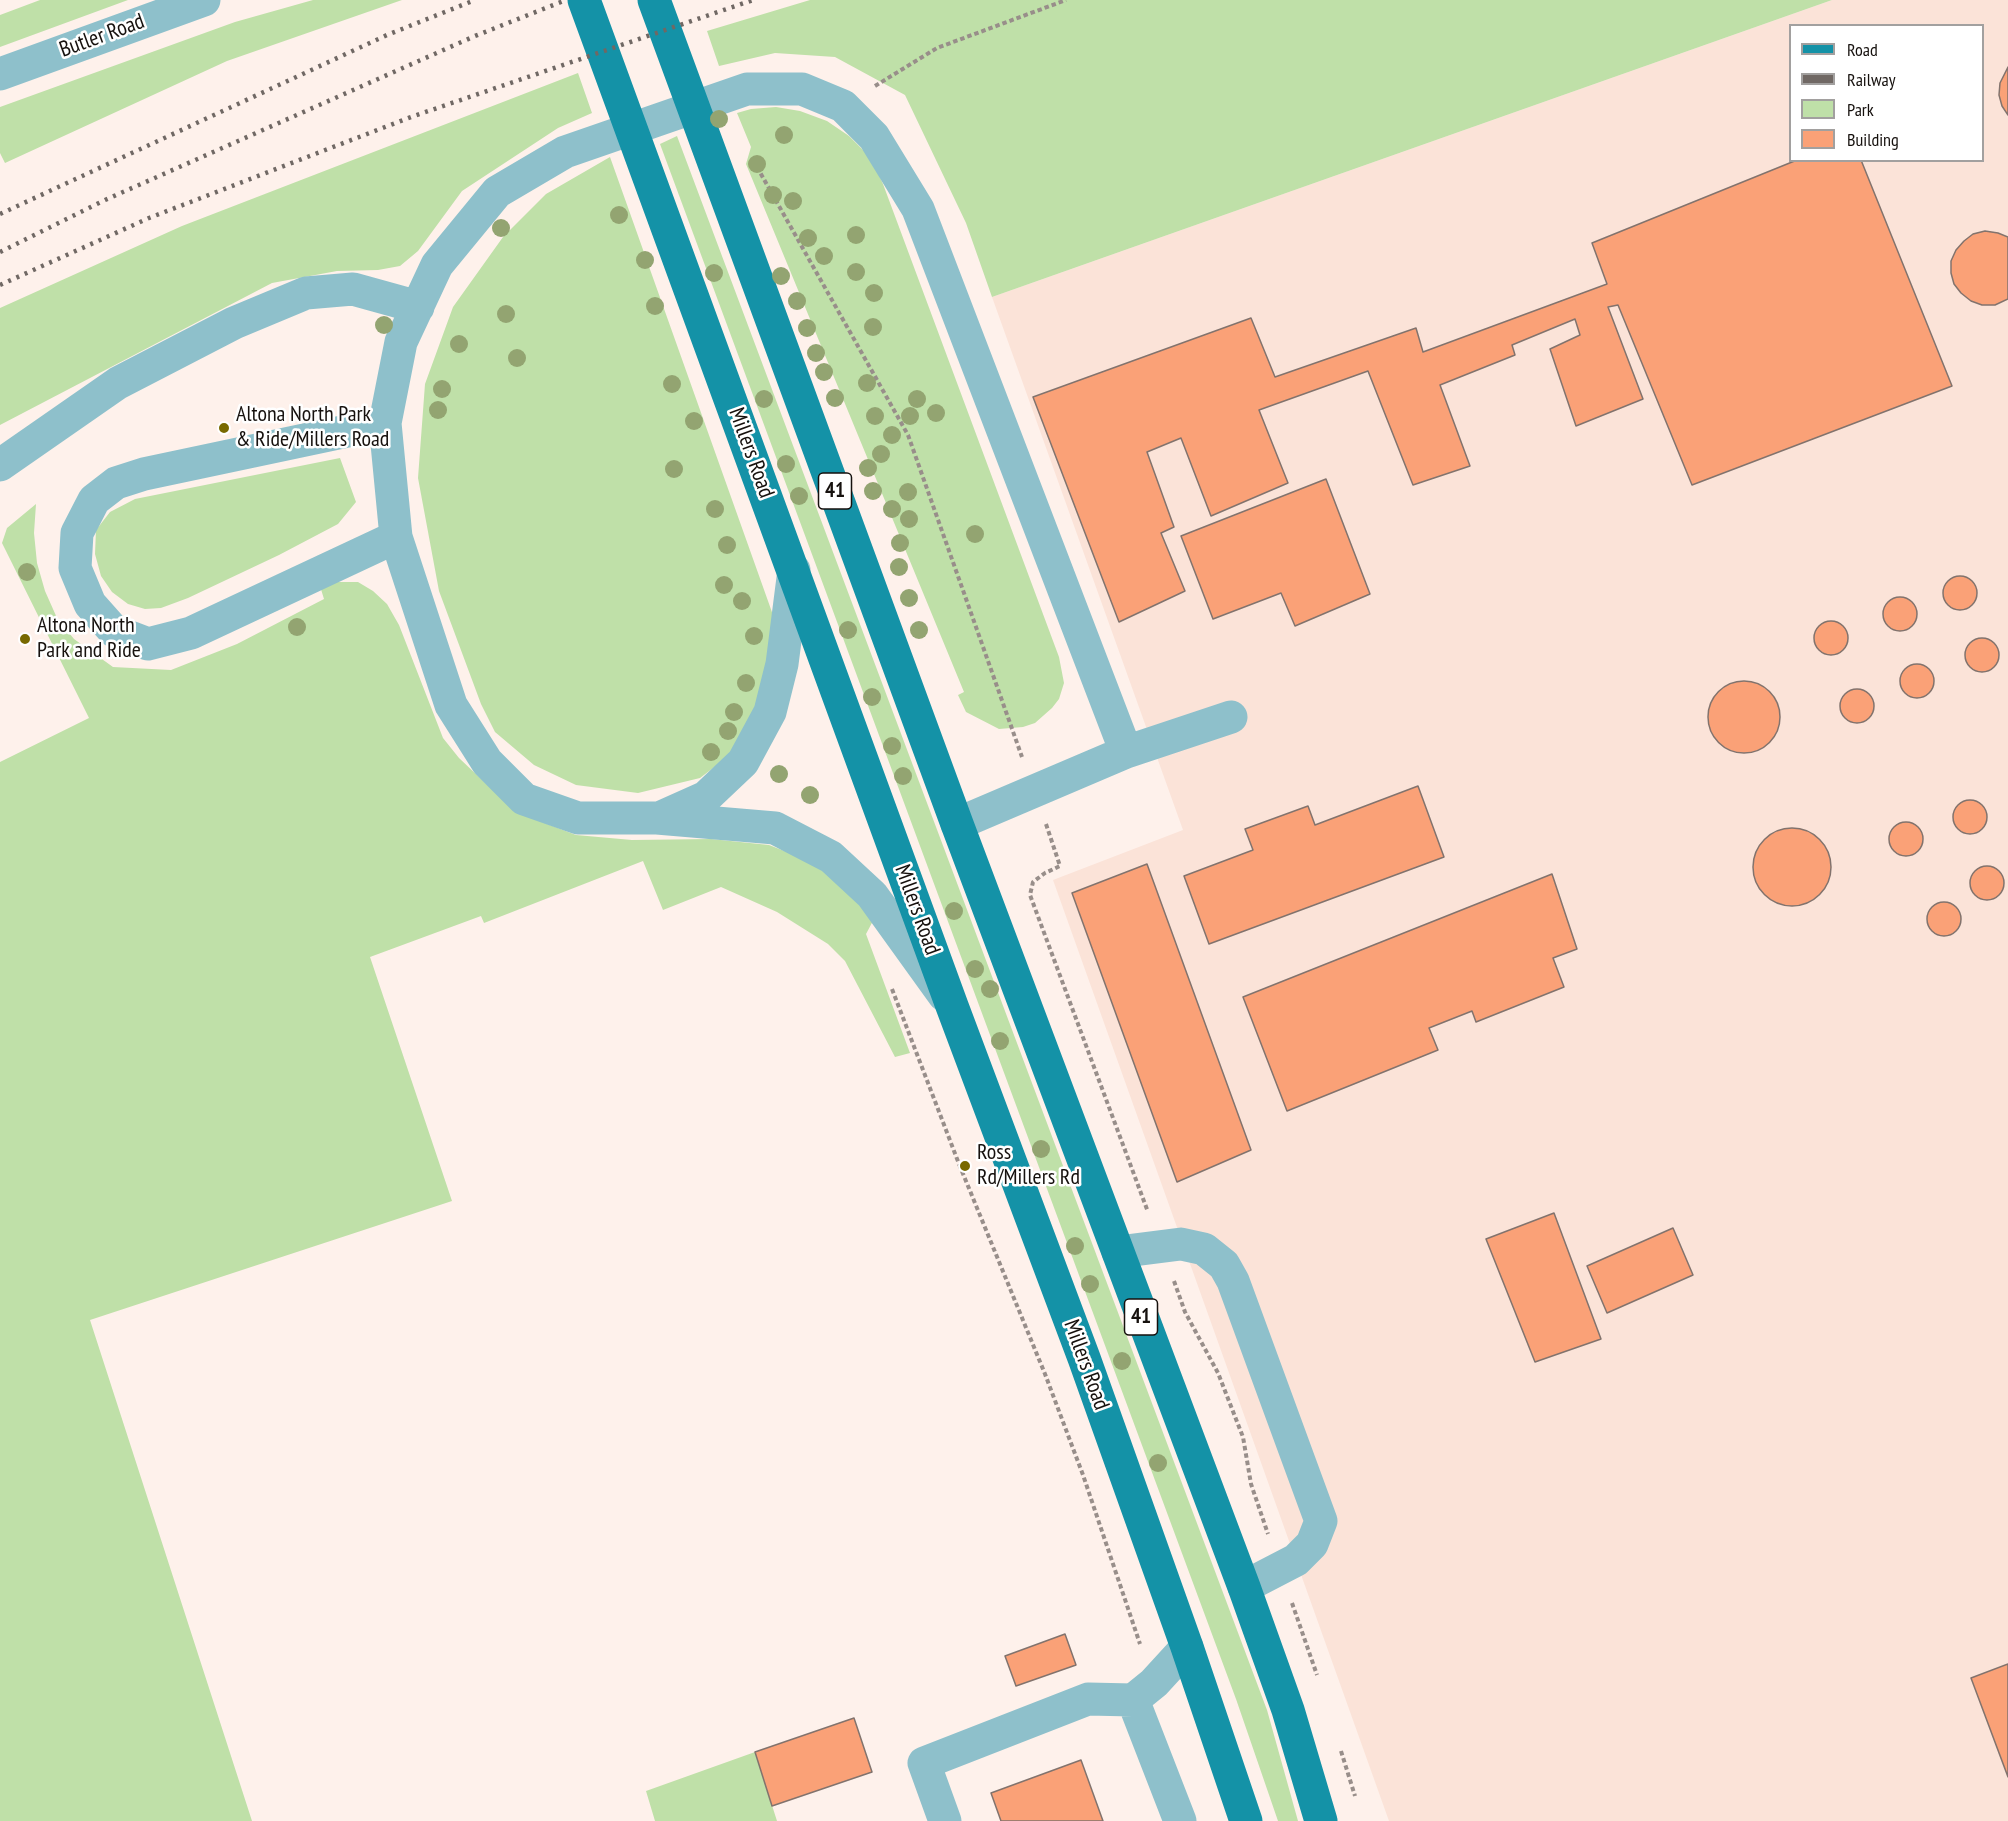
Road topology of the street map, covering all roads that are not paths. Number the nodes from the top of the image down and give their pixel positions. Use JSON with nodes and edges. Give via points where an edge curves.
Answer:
{"nodes":[{"id":1,"x":204,"y":0,"type":"edge"},
{"id":2,"x":584,"y":0,"type":"edge"},
{"id":3,"x":654,"y":0,"type":"edge"},
{"id":4,"x":0,"y":74,"type":"edge"},
{"id":5,"x":417,"y":307,"type":"junction"},
{"id":6,"x":385,"y":423,"type":"junction"},
{"id":7,"x":0,"y":465,"type":"edge"},
{"id":8,"x":396,"y":537,"type":"junction"},
{"id":9,"x":794,"y":570,"type":"junction"},
{"id":10,"x":1232,"y":717,"type":"dead end"},
{"id":11,"x":1126,"y":752,"type":"junction"},
{"id":12,"x":657,"y":818,"type":"junction"},
{"id":13,"x":957,"y":824,"type":"junction"},
{"id":14,"x":952,"y":1006,"type":"junction"},
{"id":15,"x":1119,"y":1252,"type":"junction"},
{"id":16,"x":1244,"y":1587,"type":"junction"},
{"id":17,"x":1187,"y":1647,"type":"junction"},
{"id":18,"x":1133,"y":1700,"type":"junction"},
{"id":19,"x":945,"y":1821,"type":"edge"},
{"id":20,"x":1180,"y":1821,"type":"edge"},
{"id":21,"x":1246,"y":1821,"type":"edge"},
{"id":22,"x":1321,"y":1821,"type":"edge"}],
"edges":[{"from":1,"to":4,"type":"street","name":"Butler Road"},
{"from":2,"to":9,"type":"main road","name":"Millers Road"},
{"from":3,"to":13,"type":"main road","number":"41"},
{"from":5,"to":6,"type":"street","via":[[401,342]]},
{"from":5,"to":7,"type":"street","via":[[353,289],[306,293],[234,323],[118,383]]},
{"from":5,"to":11,"type":"street","via":[[437,265],[497,192],[565,152],[747,89],[802,89],[843,106],[874,137],[918,209]]},
{"from":6,"to":8,"type":"street"},
{"from":6,"to":8,"type":"street","via":[[116,483],[94,500],[77,533],[75,568],[90,604],[114,631],[148,644],[191,633]]},
{"from":8,"to":12,"type":"street","via":[[451,705],[487,762],[524,799],[578,818]]},
{"from":9,"to":12,"type":"street","via":[[782,664],[770,712],[743,762],[706,797]]},
{"from":9,"to":14,"type":"main road","name":"Millers Road"},
{"from":10,"to":11,"type":"street"},
{"from":11,"to":13,"type":"street"},
{"from":12,"to":14,"type":"street","via":[[775,828],[831,857],[872,895]]},
{"from":13,"to":15,"type":"main road","number":"41"},
{"from":14,"to":17,"type":"main road","name":"Millers Road"},
{"from":15,"to":16,"type":"main road","number":"41"},
{"from":15,"to":16,"type":"street","via":[[1181,1244],[1204,1249],[1224,1265],[1233,1281],[1321,1521],[1312,1544],[1296,1560]]},
{"from":16,"to":22,"type":"main road","number":"41","via":[[1288,1710]]},
{"from":17,"to":18,"type":"street"},
{"from":17,"to":21,"type":"main road","name":"Millers Road"},
{"from":18,"to":19,"type":"street","via":[[1088,1699],[924,1763]]},
{"from":18,"to":20,"type":"street"}]}
